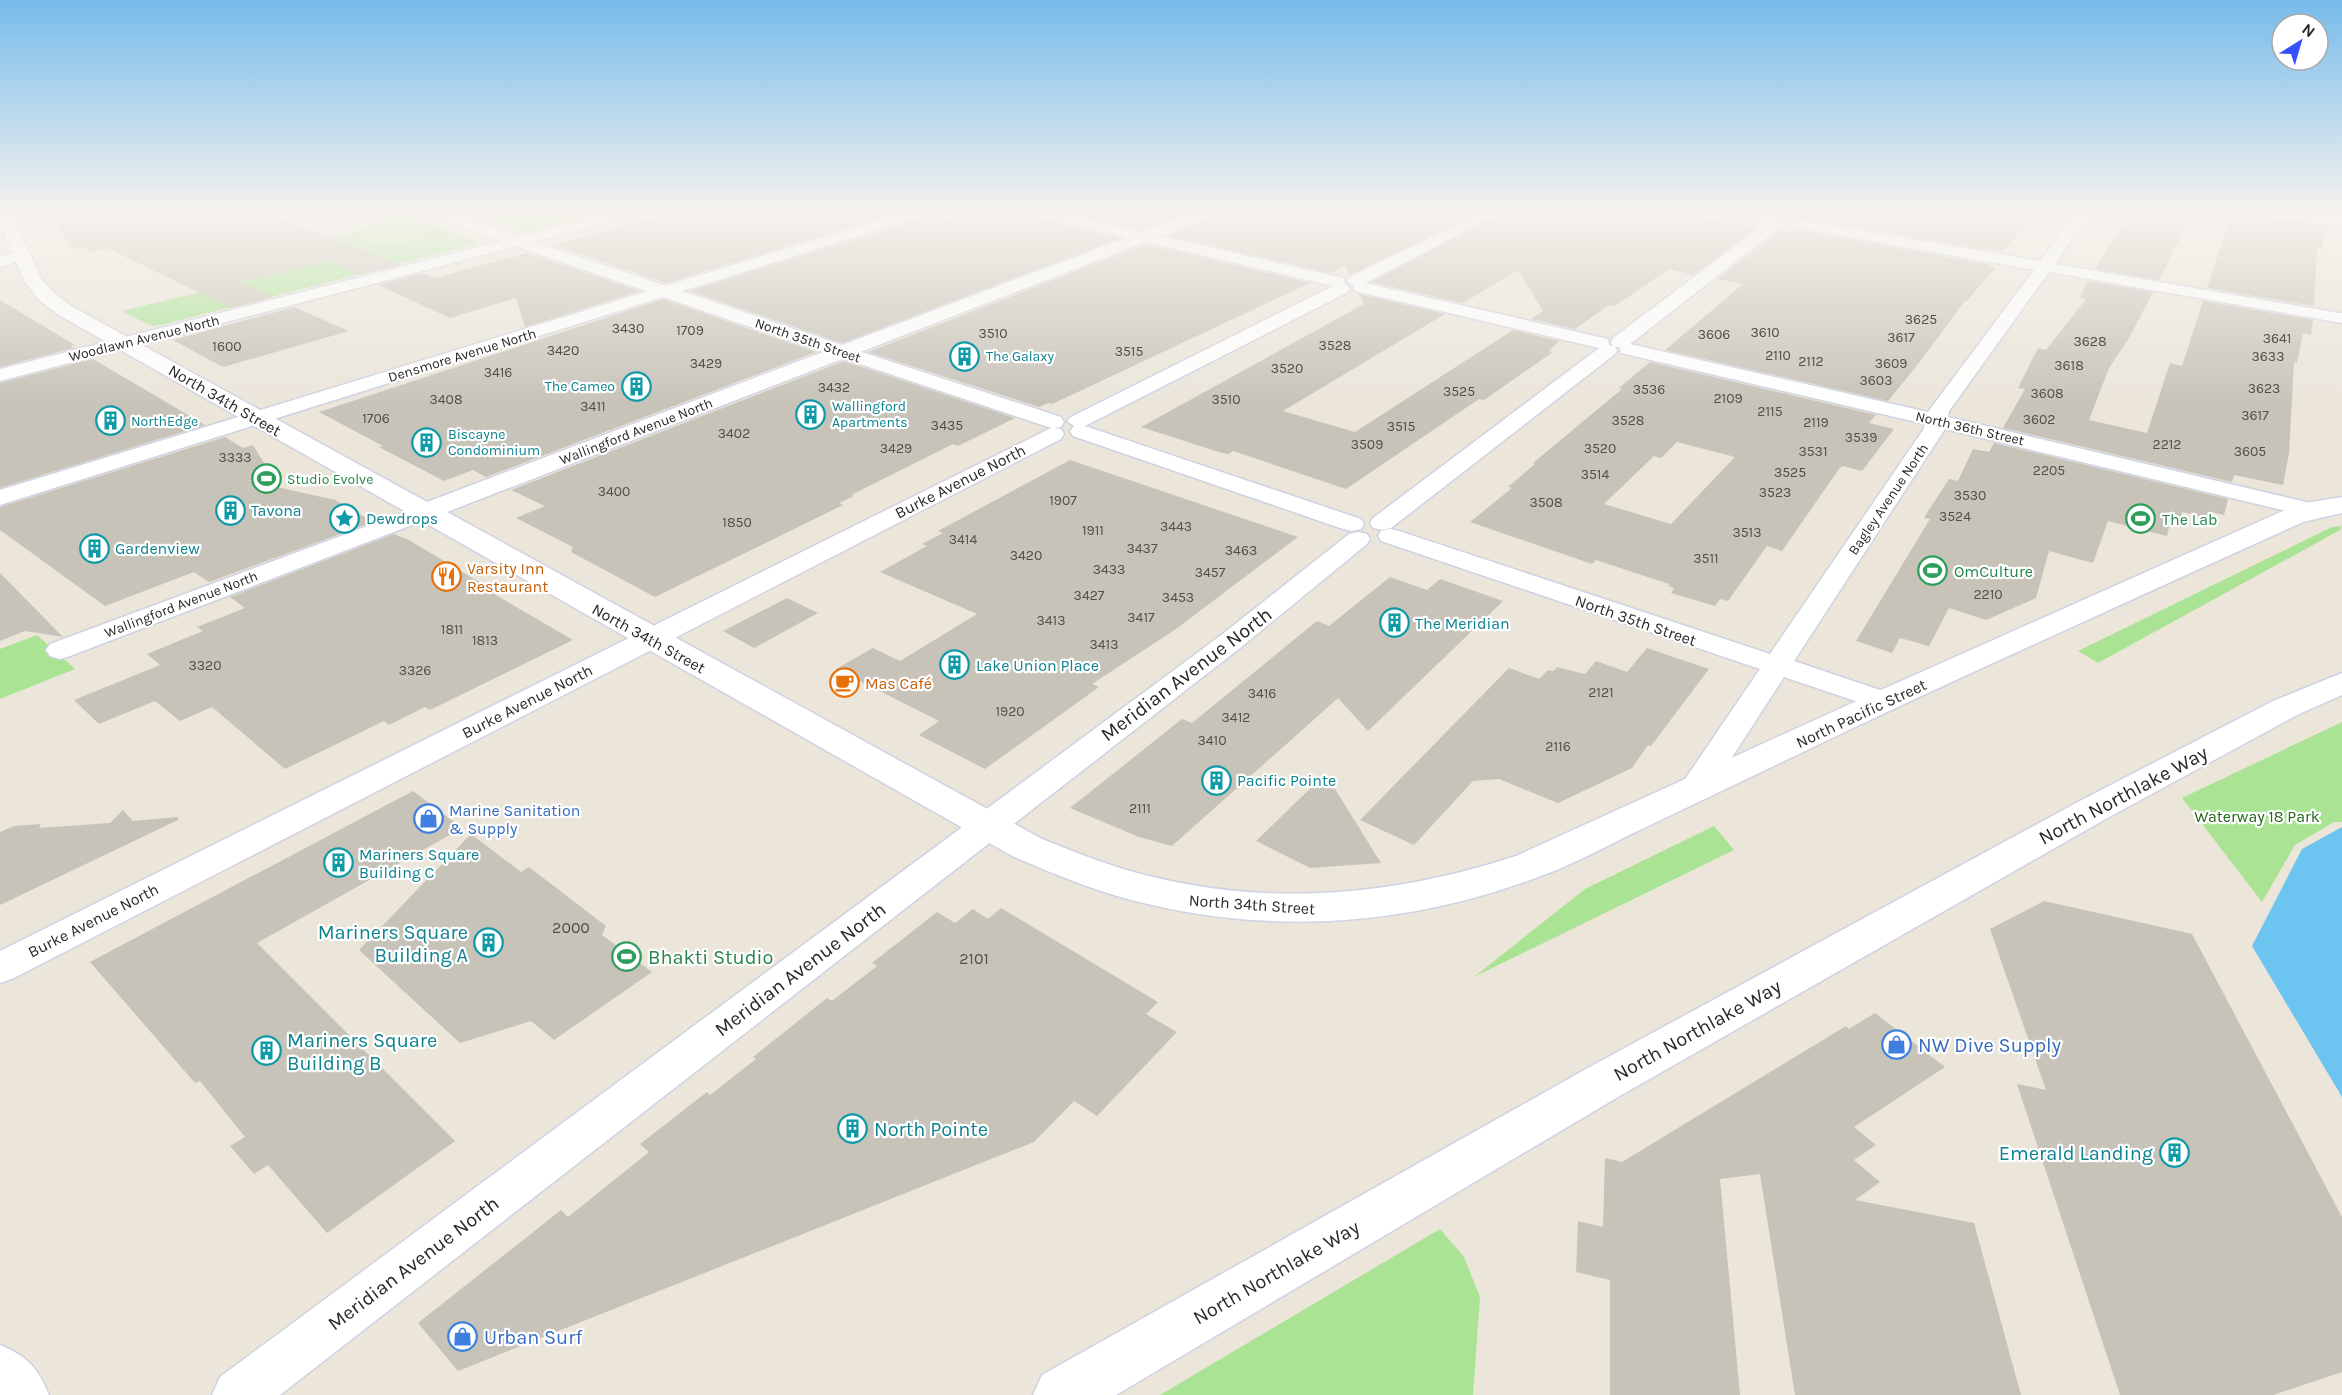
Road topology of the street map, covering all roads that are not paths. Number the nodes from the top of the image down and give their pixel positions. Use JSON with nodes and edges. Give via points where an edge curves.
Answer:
{"nodes":[{"id":1,"x":32,"y":276,"type":"edge"},
{"id":2,"x":385,"y":276,"type":"edge"},
{"id":3,"x":618,"y":276,"type":"edge"},
{"id":4,"x":716,"y":276,"type":"edge"},
{"id":5,"x":1039,"y":276,"type":"edge"},
{"id":6,"x":1315,"y":276,"type":"edge"},
{"id":7,"x":1365,"y":276,"type":"edge"},
{"id":8,"x":1707,"y":276,"type":"edge"},
{"id":9,"x":2036,"y":276,"type":"edge"},
{"id":10,"x":2101,"y":276,"type":"edge"},
{"id":11,"x":1349,"y":284,"type":"junction"},
{"id":12,"x":665,"y":292,"type":"junction"},
{"id":13,"x":2341,"y":318,"type":"edge"},
{"id":14,"x":125,"y":343,"type":"junction"},
{"id":15,"x":1614,"y":346,"type":"junction"},
{"id":16,"x":843,"y":352,"type":"junction"},
{"id":17,"x":0,"y":375,"type":"edge"},
{"id":18,"x":257,"y":419,"type":"junction"},
{"id":19,"x":1936,"y":420,"type":"junction"},
{"id":20,"x":1080,"y":426,"type":"junction"},
{"id":21,"x":1053,"y":428,"type":"junction"},
{"id":22,"x":0,"y":498,"type":"edge"},
{"id":23,"x":2342,"y":505,"type":"edge"},
{"id":24,"x":2311,"y":510,"type":"junction"},
{"id":25,"x":424,"y":512,"type":"junction"},
{"id":26,"x":1370,"y":530,"type":"junction"},
{"id":27,"x":651,"y":638,"type":"junction"},
{"id":28,"x":60,"y":650,"type":"dead end"},
{"id":29,"x":1777,"y":667,"type":"junction"},
{"id":30,"x":2342,"y":683,"type":"edge"},
{"id":31,"x":1884,"y":701,"type":"junction"},
{"id":32,"x":1693,"y":791,"type":"junction"},
{"id":33,"x":986,"y":826,"type":"junction"},
{"id":34,"x":1376,"y":906,"type":"joint"},
{"id":35,"x":0,"y":968,"type":"edge"},
{"id":36,"x":0,"y":1373,"type":"edge"},
{"id":37,"x":20,"y":1395,"type":"edge"},
{"id":38,"x":238,"y":1395,"type":"edge"},
{"id":39,"x":1062,"y":1395,"type":"edge"}],
"edges":[{"from":1,"to":14,"type":"street","name":"North 34th Street","via":[[46,296],[64,309]]},
{"from":2,"to":14,"type":"street","name":"Woodlawn Avenue North"},
{"from":3,"to":12,"type":"street","name":"North 35th Street"},
{"from":4,"to":12,"type":"street","name":"Densmore Avenue North"},
{"from":5,"to":16,"type":"street","name":"Wallingford Avenue North"},
{"from":6,"to":11,"type":"street","name":"North 36th Street"},
{"from":7,"to":11,"type":"street"},
{"from":8,"to":15,"type":"street","name":"Meridian Avenue North"},
{"from":9,"to":19,"type":"street","name":"Bagley Avenue North"},
{"from":10,"to":13,"type":"street"},
{"from":11,"to":15,"type":"street","name":"North 36th Street"},
{"from":11,"to":20,"type":"street"},
{"from":12,"to":16,"type":"street","name":"North 35th Street"},
{"from":12,"to":18,"type":"street","name":"Densmore Avenue North"},
{"from":14,"to":17,"type":"street","name":"Woodlawn Avenue North"},
{"from":14,"to":18,"type":"street","name":"North 34th Street"},
{"from":15,"to":19,"type":"street","name":"North 36th Street"},
{"from":15,"to":26,"type":"street","name":"Meridian Avenue North"},
{"from":16,"to":21,"type":"street","name":"North 35th Street"},
{"from":16,"to":25,"type":"street","name":"Wallingford Avenue North"},
{"from":18,"to":22,"type":"street","name":"Densmore Avenue North"},
{"from":18,"to":25,"type":"street","name":"North 34th Street"},
{"from":19,"to":24,"type":"street","name":"North 36th Street"},
{"from":19,"to":29,"type":"street","name":"Bagley Avenue North","via":[[1934,430]]},
{"from":20,"to":21,"type":"street","via":[[1064,419]]},
{"from":20,"to":26,"type":"street","name":"North 35th Street"},
{"from":21,"to":27,"type":"street","name":"Burke Avenue North"},
{"from":23,"to":24,"type":"street","name":"North Pacific Street"},
{"from":24,"to":31,"type":"street","name":"North Pacific Street"},
{"from":25,"to":27,"type":"street","name":"North 34th Street"},
{"from":25,"to":28,"type":"street","name":"Wallingford Avenue North"},
{"from":26,"to":29,"type":"street","name":"North 35th Street"},
{"from":26,"to":33,"type":"street","name":"Meridian Avenue North","via":[[1230,642]]},
{"from":27,"to":33,"type":"street","name":"North 34th Street"},
{"from":27,"to":35,"type":"street","name":"Burke Avenue North"},
{"from":29,"to":31,"type":"street","name":"North 35th Street"},
{"from":29,"to":32,"type":"street","name":"Bagley Avenue North"},
{"from":30,"to":39,"type":"street","name":"North Northlake Way","via":[[2285,708],[2089,812],[1602,1083]]},
{"from":31,"to":32,"type":"street","name":"North Pacific Street"},
{"from":32,"to":34,"type":"street","name":"North Pacific Street","via":[[1495,879],[1458,891]]},
{"from":33,"to":34,"type":"street","name":"North 34th Street","via":[[1059,863],[1099,878],[1187,900],[1281,909]]},
{"from":33,"to":38,"type":"street","name":"Meridian Avenue North"},
{"from":36,"to":37,"type":"street"}]}
